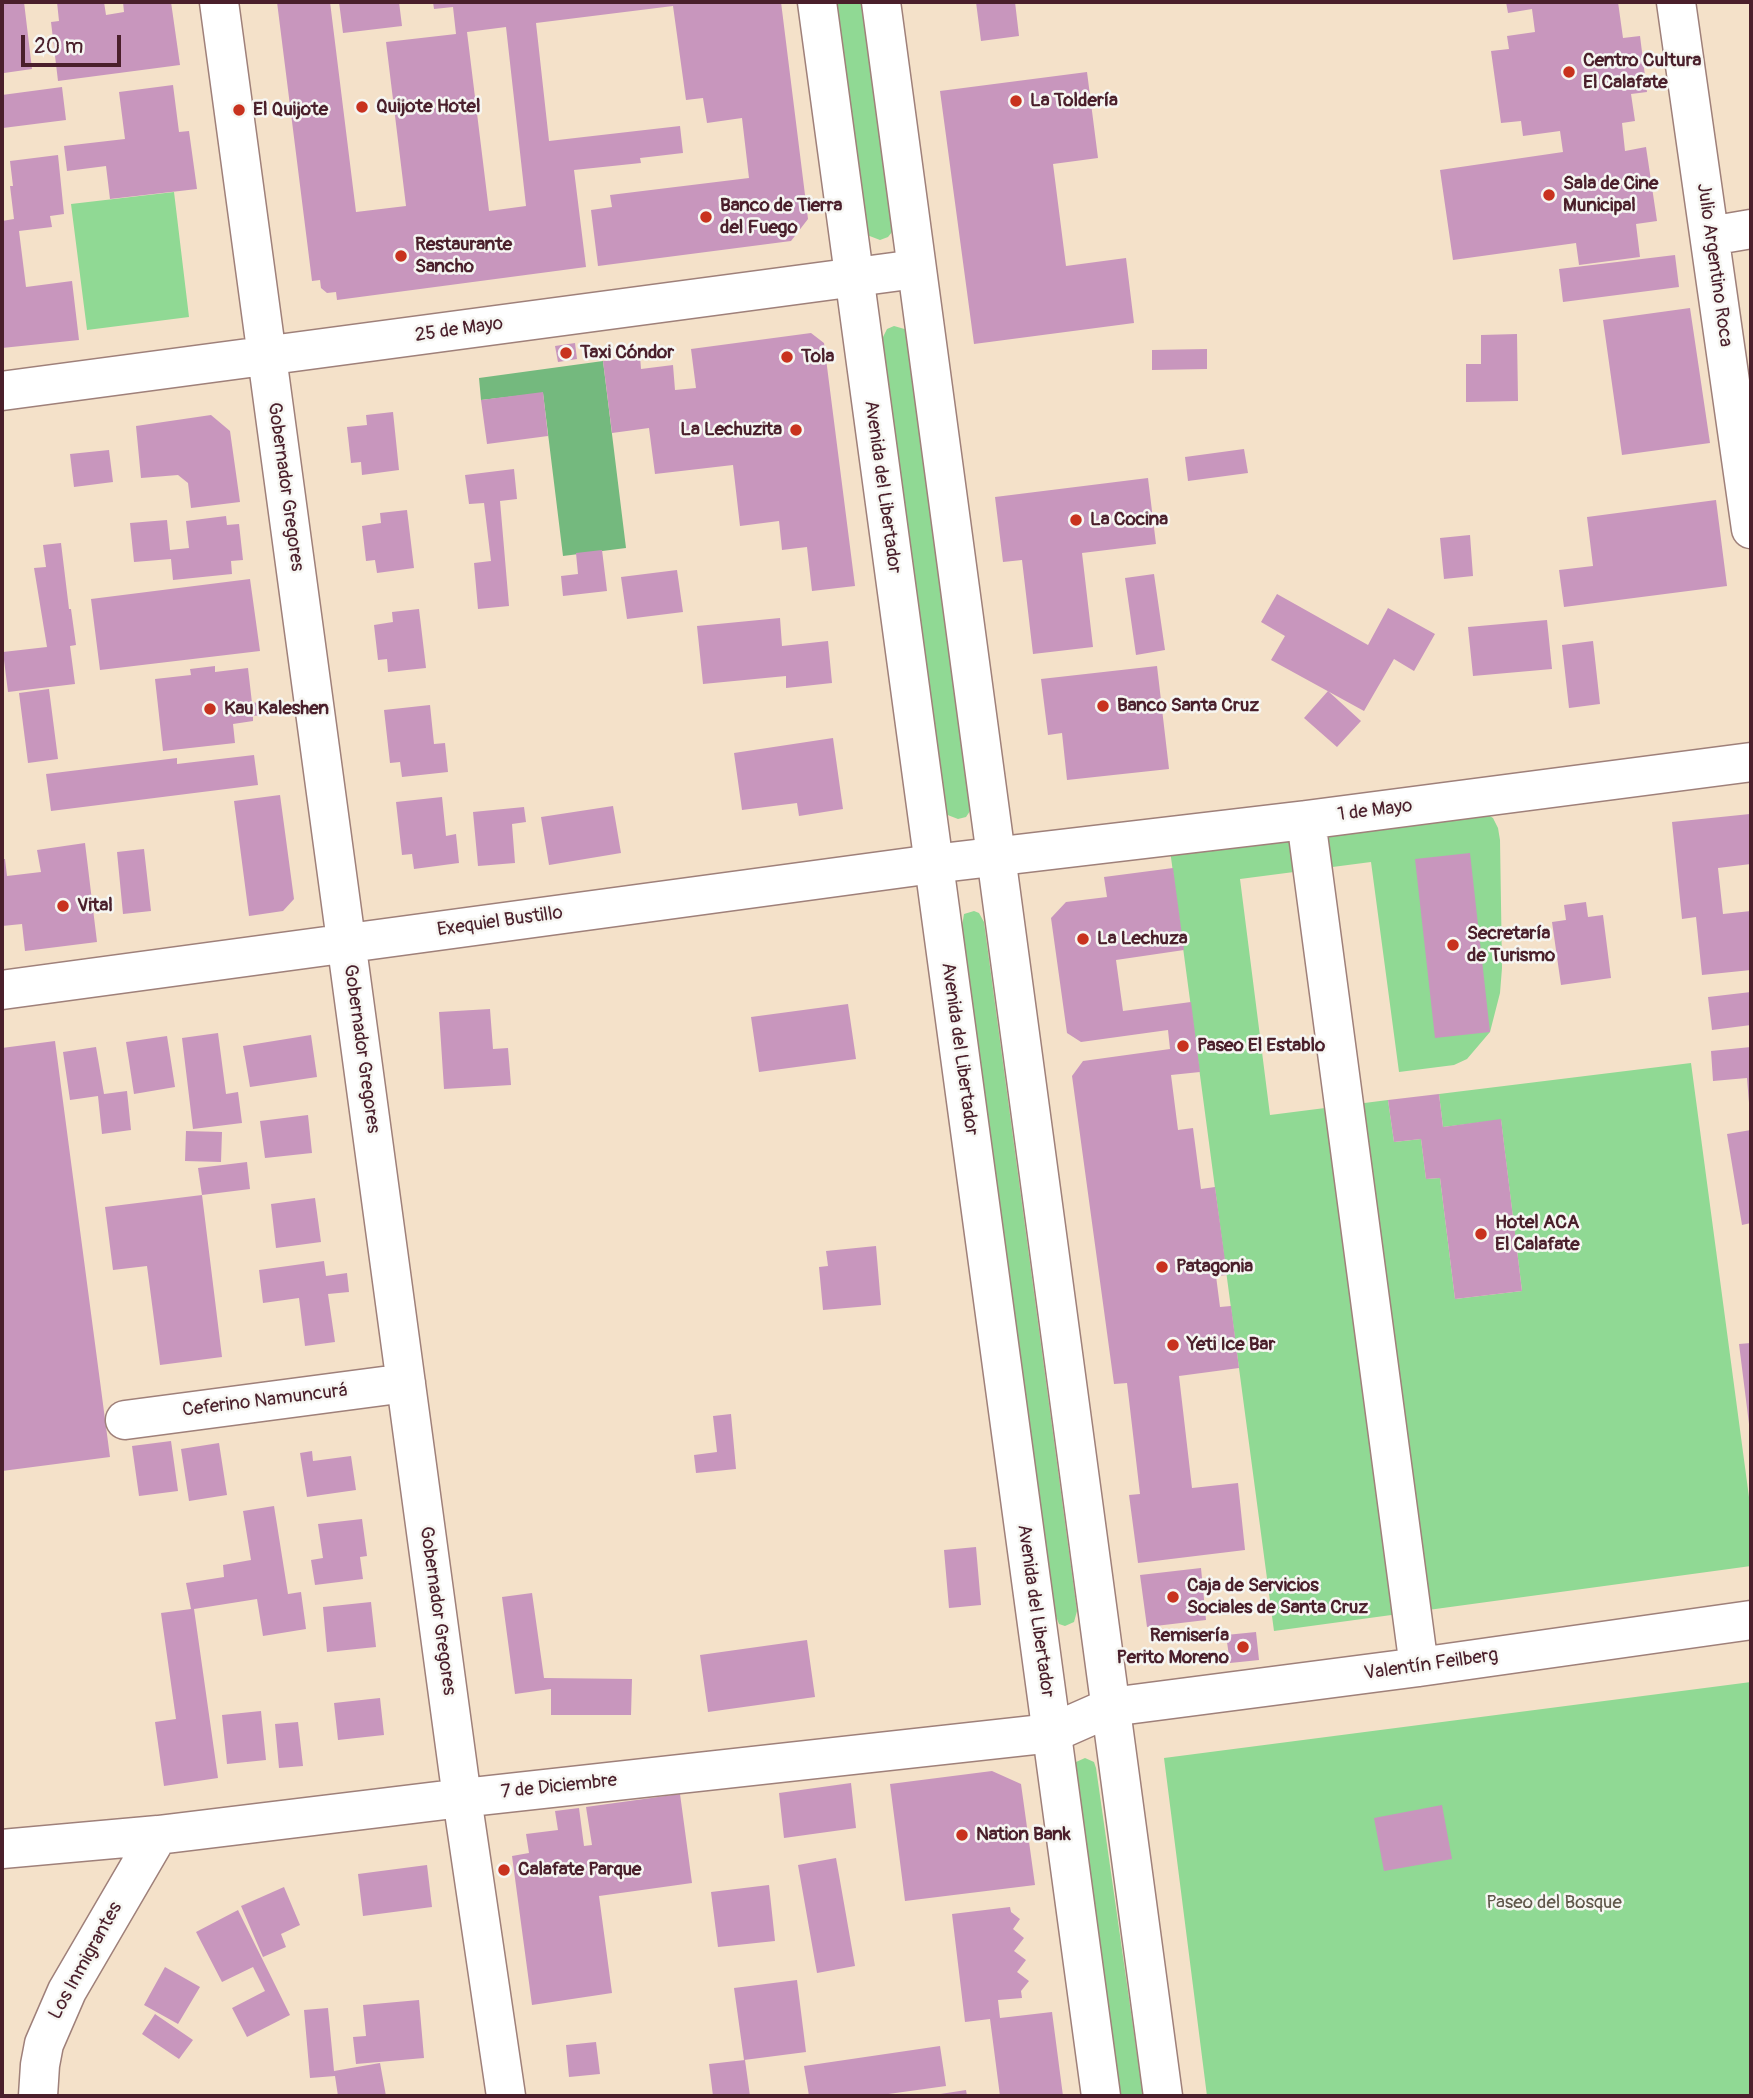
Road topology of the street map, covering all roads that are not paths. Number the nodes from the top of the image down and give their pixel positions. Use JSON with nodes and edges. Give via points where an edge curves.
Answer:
{"nodes":[{"id":1,"x":219,"y":2,"type":"edge"},
{"id":2,"x":817,"y":2,"type":"edge"},
{"id":3,"x":881,"y":2,"type":"edge"},
{"id":4,"x":1676,"y":2,"type":"edge"},
{"id":5,"x":1751,"y":229,"type":"edge"},
{"id":6,"x":1710,"y":236,"type":"junction"},
{"id":7,"x":916,"y":269,"type":"junction"},
{"id":8,"x":854,"y":277,"type":"junction"},
{"id":9,"x":267,"y":355,"type":"junction"},
{"id":10,"x":2,"y":391,"type":"edge"},
{"id":11,"x":1751,"y":529,"type":"edge"},
{"id":12,"x":1751,"y":762,"type":"edge"},
{"id":13,"x":1306,"y":820,"type":"junction"},
{"id":14,"x":998,"y":856,"type":"junction"},
{"id":15,"x":933,"y":864,"type":"junction"},
{"id":16,"x":346,"y":943,"type":"junction"},
{"id":17,"x":2,"y":990,"type":"edge"},
{"id":18,"x":406,"y":1383,"type":"junction"},
{"id":19,"x":125,"y":1420,"type":"dead end"},
{"id":20,"x":1751,"y":1620,"type":"edge"},
{"id":21,"x":1419,"y":1667,"type":"junction"},
{"id":22,"x":1111,"y":1706,"type":"junction"},
{"id":23,"x":1052,"y":1734,"type":"junction"},
{"id":24,"x":462,"y":1798,"type":"junction"},
{"id":25,"x":158,"y":1835,"type":"junction"},
{"id":26,"x":2,"y":1849,"type":"edge"},
{"id":27,"x":38,"y":2096,"type":"edge"},
{"id":28,"x":506,"y":2096,"type":"edge"},
{"id":29,"x":1101,"y":2096,"type":"edge"},
{"id":30,"x":1163,"y":2096,"type":"edge"}],
"edges":[{"from":1,"to":9,"type":"street","name":"Gobernador Gregores"},
{"from":2,"to":8,"type":"street","name":"Avenida del Libertador"},
{"from":3,"to":7,"type":"street"},
{"from":4,"to":6,"type":"street","name":"Julio Argentino Roca"},
{"from":5,"to":6,"type":"street"},
{"from":6,"to":11,"type":"street","name":"Julio Argentino Roca"},
{"from":7,"to":8,"type":"street","name":"25 de Mayo"},
{"from":7,"to":14,"type":"street"},
{"from":8,"to":9,"type":"street","name":"25 de Mayo"},
{"from":8,"to":15,"type":"street","name":"Avenida del Libertador"},
{"from":9,"to":10,"type":"street","name":"25 de Mayo"},
{"from":9,"to":16,"type":"street","name":"Gobernador Gregores"},
{"from":12,"to":13,"type":"street","name":"1 de Mayo"},
{"from":13,"to":14,"type":"street","name":"1 de Mayo"},
{"from":13,"to":21,"type":"street"},
{"from":14,"to":15,"type":"street","name":"Exequiel Bustillo"},
{"from":14,"to":22,"type":"street"},
{"from":15,"to":16,"type":"street","name":"Exequiel Bustillo"},
{"from":15,"to":23,"type":"street","name":"Avenida del Libertador"},
{"from":16,"to":17,"type":"street","name":"Exequiel Bustillo"},
{"from":16,"to":18,"type":"street","name":"Gobernador Gregores"},
{"from":18,"to":19,"type":"street","name":"Ceferino Namuncurá"},
{"from":18,"to":24,"type":"street","name":"Gobernador Gregores"},
{"from":20,"to":21,"type":"street","name":"Valentín Feilberg"},
{"from":21,"to":22,"type":"street","name":"Valentín Feilberg"},
{"from":22,"to":23,"type":"street","name":"7 de Diciembre"},
{"from":22,"to":30,"type":"street"},
{"from":23,"to":24,"type":"street","name":"7 de Diciembre"},
{"from":23,"to":29,"type":"street","name":"Avenida del Libertador"},
{"from":24,"to":25,"type":"street","name":"7 de Diciembre"},
{"from":24,"to":28,"type":"street","name":"Gobernador Gregores"},
{"from":25,"to":26,"type":"street","name":"7 de Diciembre"},
{"from":25,"to":27,"type":"street","name":"Los Inmigrantes","via":[[52,2024],[42,2055]]}]}
